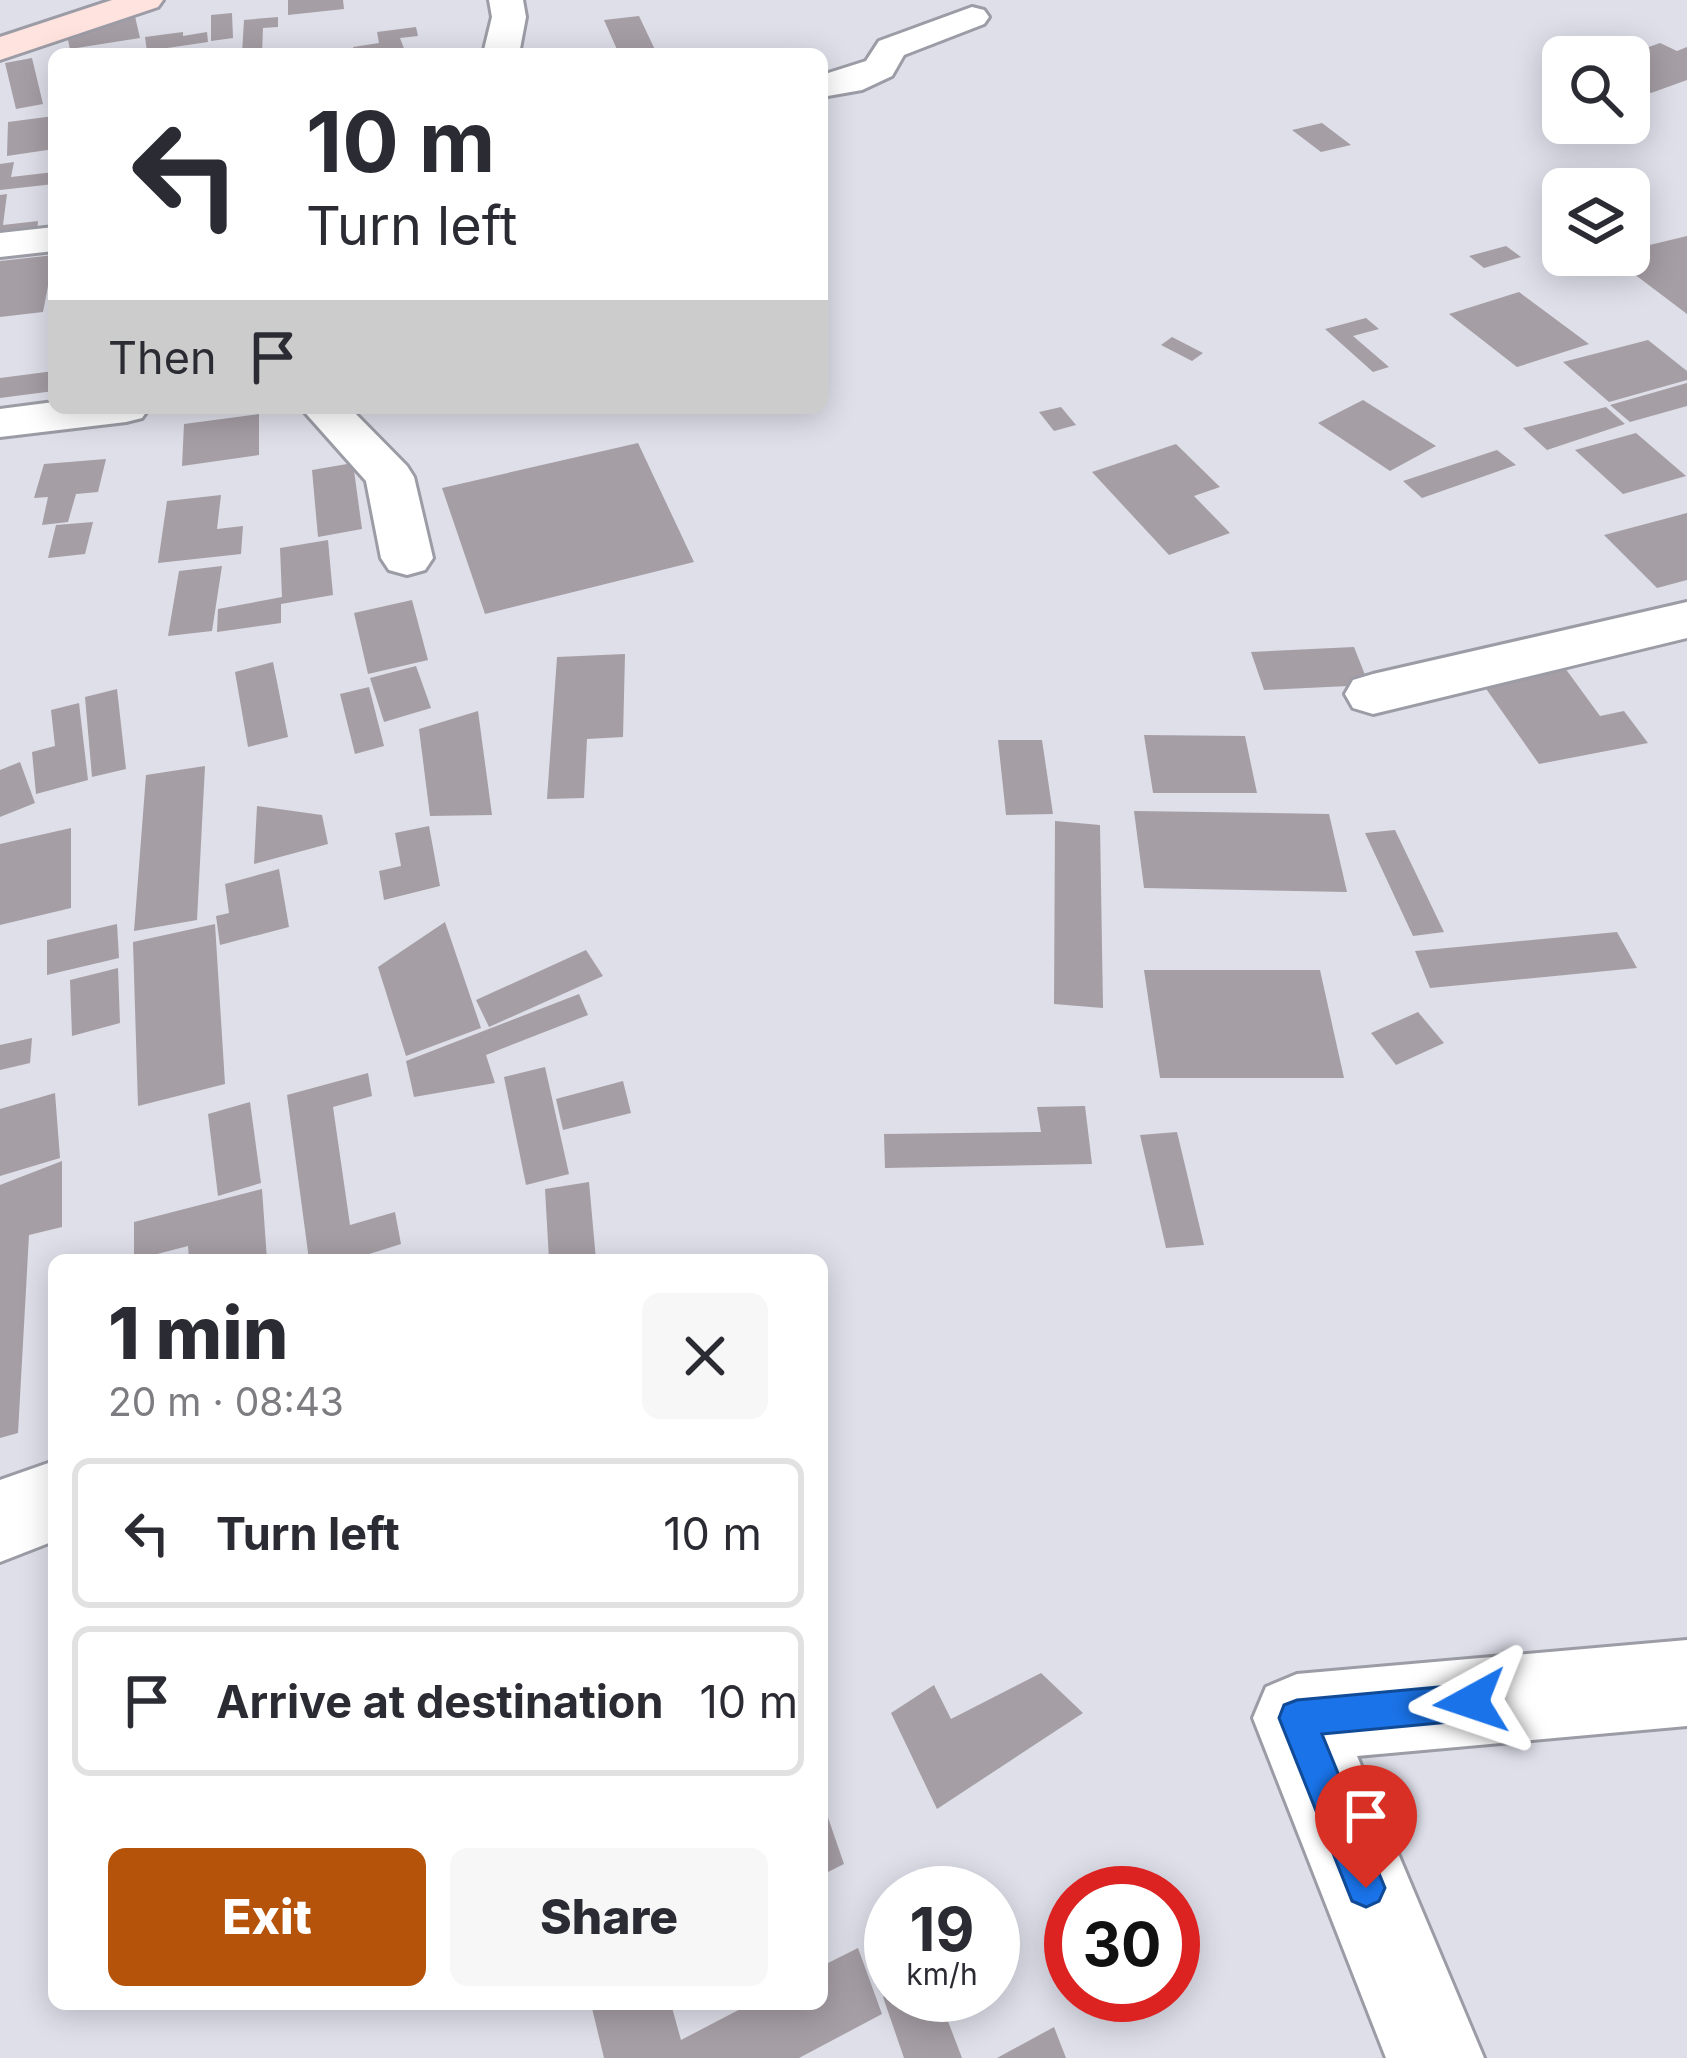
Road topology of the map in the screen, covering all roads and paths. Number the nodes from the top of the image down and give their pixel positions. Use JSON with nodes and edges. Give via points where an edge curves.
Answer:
{"nodes":[{"id":1,"x":146,"y":0,"type":"edge"},
{"id":2,"x":506,"y":0,"type":"edge"},
{"id":3,"x":972,"y":17,"type":"dead end"},
{"id":4,"x":502,"y":48,"type":"edge"},
{"id":5,"x":0,"y":49,"type":"edge"},
{"id":6,"x":828,"y":85,"type":"edge"},
{"id":7,"x":48,"y":240,"type":"edge"},
{"id":8,"x":0,"y":245,"type":"edge"},
{"id":9,"x":76,"y":414,"type":"edge"},
{"id":10,"x":330,"y":414,"type":"edge"},
{"id":11,"x":0,"y":423,"type":"edge"},
{"id":12,"x":407,"y":558,"type":"dead end"},
{"id":13,"x":1687,"y":620,"type":"edge"},
{"id":14,"x":1373,"y":694,"type":"dead end"},
{"id":15,"x":48,"y":1504,"type":"edge"},
{"id":16,"x":0,"y":1521,"type":"edge"},
{"id":17,"x":1687,"y":1683,"type":"edge"},
{"id":18,"x":1435,"y":2058,"type":"edge"}],
"edges":[{"from":1,"to":5,"type":"street"},
{"from":2,"to":4,"type":"street"},
{"from":3,"to":6,"type":"street","via":[[891,48],[879,68]]},
{"from":7,"to":8,"type":"street"},
{"from":9,"to":11,"type":"street"},
{"from":10,"to":12,"type":"street","via":[[390,477]]},
{"from":13,"to":14,"type":"street"},
{"from":15,"to":16,"type":"street"},
{"from":17,"to":18,"type":"street","via":[[1297,1718]]}]}
